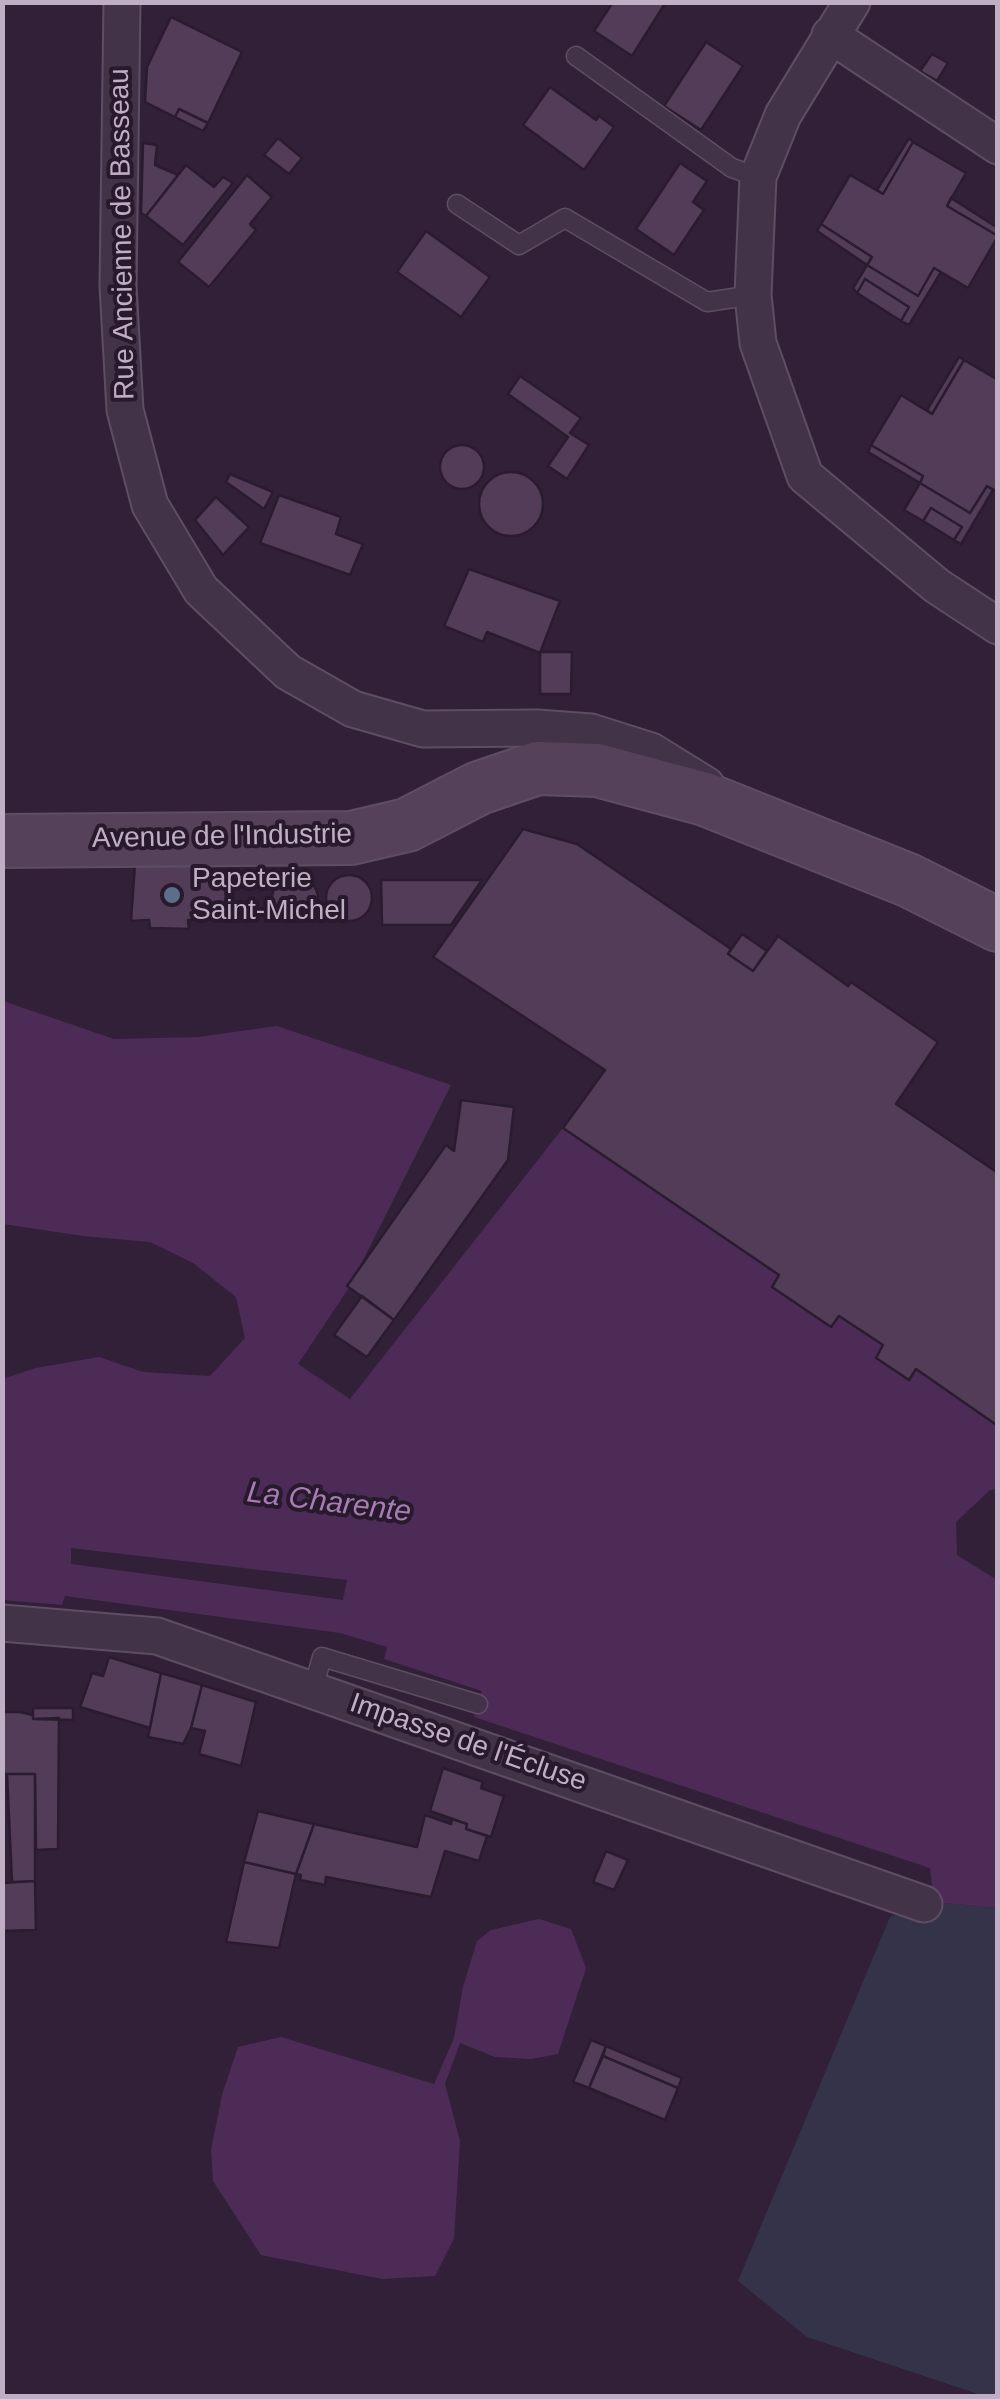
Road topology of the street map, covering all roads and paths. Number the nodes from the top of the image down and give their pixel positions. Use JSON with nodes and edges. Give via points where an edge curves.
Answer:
{"nodes":[{"id":1,"x":122,"y":2,"type":"edge"},
{"id":2,"x":852,"y":2,"type":"edge"},
{"id":3,"x":830,"y":34,"type":"junction"},
{"id":4,"x":576,"y":56,"type":"dead end"},
{"id":5,"x":998,"y":146,"type":"edge"},
{"id":6,"x":758,"y":177,"type":"junction"},
{"id":7,"x":457,"y":204,"type":"dead end"},
{"id":8,"x":753,"y":294,"type":"junction"},
{"id":9,"x":998,"y":626,"type":"edge"},
{"id":10,"x":705,"y":798,"type":"junction"},
{"id":11,"x":2,"y":841,"type":"edge"},
{"id":12,"x":998,"y":925,"type":"edge"},
{"id":13,"x":2,"y":1623,"type":"edge"},
{"id":14,"x":313,"y":1689,"type":"junction"},
{"id":15,"x":478,"y":1704,"type":"dead end"},
{"id":16,"x":924,"y":1904,"type":"dead end"}],
"edges":[{"from":1,"to":10,"type":"street","name":"Rue Ancienne de Basseau","via":[[118,286],[124,410],[150,505],[201,590],[288,672],[353,709],[423,729],[590,732],[651,752],[706,784]]},
{"from":2,"to":3,"type":"street"},
{"from":3,"to":5,"type":"street"},
{"from":3,"to":6,"type":"street","via":[[783,115]]},
{"from":4,"to":6,"type":"lane","via":[[732,168]]},
{"from":6,"to":8,"type":"street"},
{"from":7,"to":8,"type":"lane","via":[[519,245],[565,218],[707,302]]},
{"from":8,"to":9,"type":"street","via":[[758,343],[806,476],[937,586]]},
{"from":10,"to":11,"type":"street","name":"Avenue de l'Industrie","via":[[597,770],[538,768],[479,788],[407,825],[351,838]]},
{"from":10,"to":12,"type":"street","name":"Avenue de l'Industrie","via":[[908,880]]},
{"from":13,"to":14,"type":"street","name":"Impasse de l'Écluse","via":[[156,1636]]},
{"from":14,"to":15,"type":"lane","via":[[322,1657]]},
{"from":14,"to":16,"type":"street","name":"Impasse de l'Écluse"}]}
